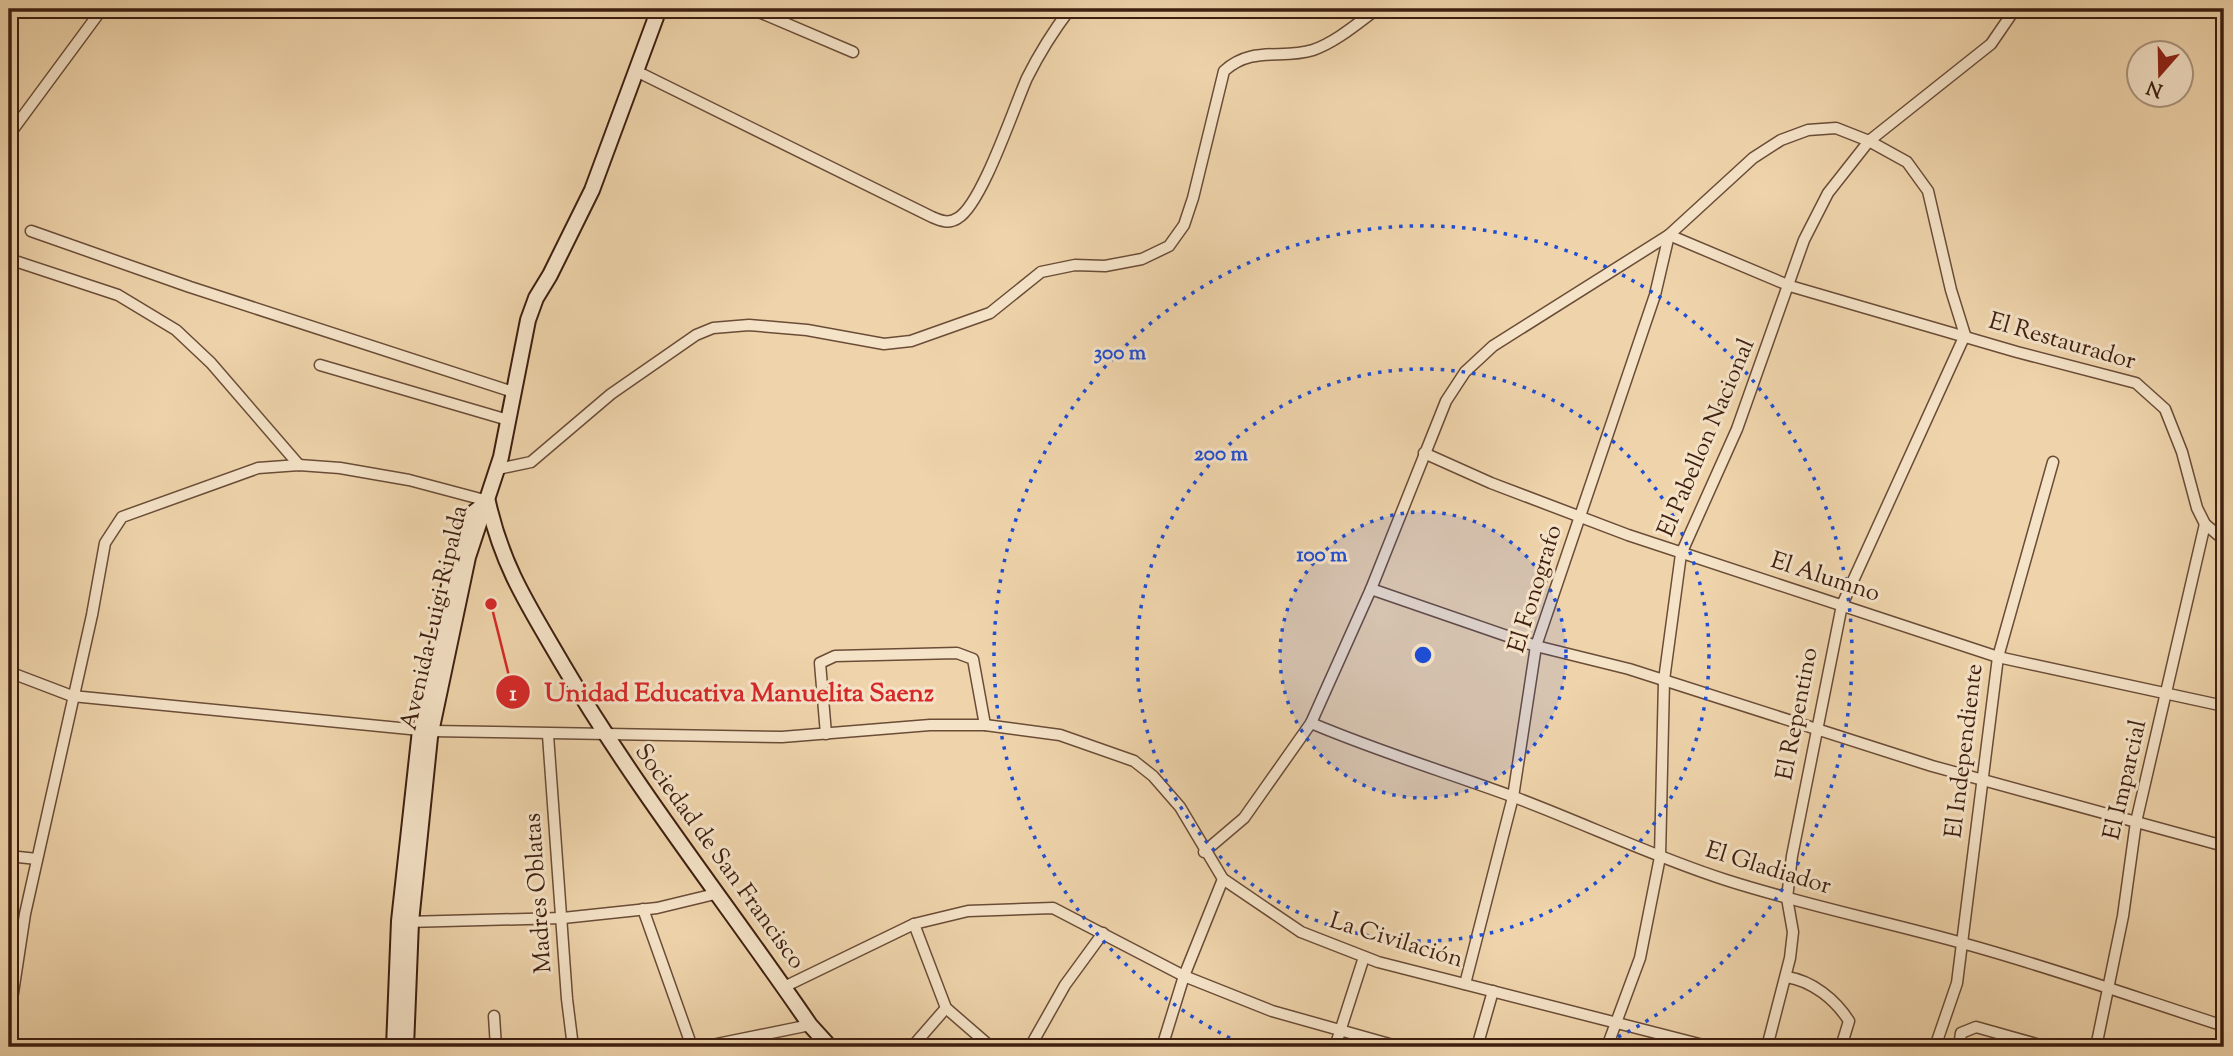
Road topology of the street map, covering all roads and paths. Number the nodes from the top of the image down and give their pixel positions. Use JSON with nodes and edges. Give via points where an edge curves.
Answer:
{"nodes":[{"id":1,"x":102,"y":9,"type":"edge"},
{"id":2,"x":659,"y":9,"type":"edge"},
{"id":3,"x":752,"y":9,"type":"edge"},
{"id":4,"x":1070,"y":9,"type":"edge"},
{"id":5,"x":1377,"y":9,"type":"edge"},
{"id":6,"x":2015,"y":9,"type":"edge"},
{"id":7,"x":853,"y":51,"type":"dead end"},
{"id":8,"x":638,"y":72,"type":"junction"},
{"id":9,"x":9,"y":135,"type":"edge"},
{"id":10,"x":1869,"y":141,"type":"junction"},
{"id":11,"x":32,"y":231,"type":"dead end"},
{"id":12,"x":1669,"y":235,"type":"junction"},
{"id":13,"x":9,"y":258,"type":"edge"},
{"id":14,"x":1790,"y":286,"type":"junction"},
{"id":15,"x":1965,"y":335,"type":"junction"},
{"id":16,"x":320,"y":365,"type":"dead end"},
{"id":17,"x":513,"y":392,"type":"junction"},
{"id":18,"x":508,"y":420,"type":"junction"},
{"id":19,"x":1424,"y":453,"type":"junction"},
{"id":20,"x":2053,"y":462,"type":"dead end"},
{"id":21,"x":299,"y":465,"type":"junction"},
{"id":22,"x":498,"y":469,"type":"junction"},
{"id":23,"x":488,"y":501,"type":"junction"},
{"id":24,"x":1580,"y":517,"type":"junction"},
{"id":25,"x":2205,"y":524,"type":"junction"},
{"id":26,"x":2224,"y":540,"type":"edge"},
{"id":27,"x":1681,"y":554,"type":"junction"},
{"id":28,"x":1371,"y":589,"type":"junction"},
{"id":29,"x":1842,"y":605,"type":"junction"},
{"id":30,"x":1536,"y":646,"type":"junction"},
{"id":31,"x":1998,"y":657,"type":"junction"},
{"id":32,"x":9,"y":673,"type":"edge"},
{"id":33,"x":1664,"y":680,"type":"junction"},
{"id":34,"x":2168,"y":695,"type":"junction"},
{"id":35,"x":72,"y":696,"type":"junction"},
{"id":36,"x":2224,"y":706,"type":"edge"},
{"id":37,"x":1311,"y":723,"type":"junction"},
{"id":38,"x":985,"y":725,"type":"junction"},
{"id":39,"x":426,"y":731,"type":"junction"},
{"id":40,"x":1816,"y":731,"type":"junction"},
{"id":41,"x":826,"y":734,"type":"junction"},
{"id":42,"x":548,"y":735,"type":"junction"},
{"id":43,"x":605,"y":736,"type":"junction"},
{"id":44,"x":1983,"y":779,"type":"junction"},
{"id":45,"x":1514,"y":797,"type":"junction"},
{"id":46,"x":2136,"y":822,"type":"junction"},
{"id":47,"x":2224,"y":846,"type":"edge"},
{"id":48,"x":1204,"y":852,"type":"junction"},
{"id":49,"x":9,"y":856,"type":"edge"},
{"id":50,"x":1660,"y":858,"type":"junction"},
{"id":51,"x":37,"y":859,"type":"junction"},
{"id":52,"x":1223,"y":879,"type":"junction"},
{"id":53,"x":715,"y":894,"type":"junction"},
{"id":54,"x":1787,"y":898,"type":"junction"},
{"id":55,"x":643,"y":909,"type":"junction"},
{"id":56,"x":563,"y":918,"type":"junction"},
{"id":57,"x":405,"y":922,"type":"junction"},
{"id":58,"x":914,"y":924,"type":"junction"},
{"id":59,"x":1103,"y":933,"type":"junction"},
{"id":60,"x":1964,"y":943,"type":"junction"},
{"id":61,"x":1364,"y":957,"type":"junction"},
{"id":62,"x":1184,"y":976,"type":"junction"},
{"id":63,"x":1787,"y":977,"type":"junction"},
{"id":64,"x":1465,"y":984,"type":"junction"},
{"id":65,"x":784,"y":987,"type":"junction"},
{"id":66,"x":2110,"y":989,"type":"junction"},
{"id":67,"x":1493,"y":991,"type":"junction"},
{"id":68,"x":946,"y":1008,"type":"junction"},
{"id":69,"x":494,"y":1016,"type":"dead end"},
{"id":70,"x":9,"y":1019,"type":"edge"},
{"id":71,"x":1617,"y":1022,"type":"junction"},
{"id":72,"x":810,"y":1025,"type":"junction"},
{"id":73,"x":2224,"y":1026,"type":"edge"},
{"id":74,"x":1340,"y":1031,"type":"junction"},
{"id":75,"x":394,"y":1047,"type":"edge"},
{"id":76,"x":406,"y":1047,"type":"edge"},
{"id":77,"x":496,"y":1047,"type":"edge"},
{"id":78,"x":573,"y":1047,"type":"edge"},
{"id":79,"x":692,"y":1047,"type":"edge"},
{"id":80,"x":702,"y":1047,"type":"edge"},
{"id":81,"x":830,"y":1047,"type":"edge"},
{"id":82,"x":912,"y":1047,"type":"edge"},
{"id":83,"x":991,"y":1047,"type":"edge"},
{"id":84,"x":1030,"y":1047,"type":"edge"},
{"id":85,"x":1162,"y":1047,"type":"edge"},
{"id":86,"x":1335,"y":1047,"type":"edge"},
{"id":87,"x":1400,"y":1047,"type":"edge"},
{"id":88,"x":1477,"y":1047,"type":"edge"},
{"id":89,"x":1607,"y":1047,"type":"edge"},
{"id":90,"x":1711,"y":1047,"type":"edge"},
{"id":91,"x":1767,"y":1047,"type":"edge"},
{"id":92,"x":1841,"y":1047,"type":"edge"},
{"id":93,"x":1935,"y":1047,"type":"edge"},
{"id":94,"x":1959,"y":1047,"type":"edge"},
{"id":95,"x":2047,"y":1047,"type":"edge"},
{"id":96,"x":2096,"y":1047,"type":"edge"}],
"edges":[{"from":1,"to":9,"type":"street"},
{"from":2,"to":8,"type":"street","name":"Avenida Luigi Ripalda"},
{"from":3,"to":7,"type":"street"},
{"from":4,"to":8,"type":"street","via":[[1028,77],[995,158],[968,206],[960,218],[950,221],[932,218]]},
{"from":5,"to":22,"type":"street","via":[[1312,50],[1252,56],[1235,61],[1224,71],[1194,198],[1184,225],[1169,246],[1142,259],[1041,272],[990,313],[911,341],[884,344],[749,325],[713,328],[611,394],[531,462]]},
{"from":6,"to":10,"type":"street","name":"El Pabellon Nacional","via":[[1991,44]]},
{"from":8,"to":17,"type":"street","name":"Avenida Luigi Ripalda","via":[[592,190],[536,298]]},
{"from":10,"to":12,"type":"street","name":"El Restaurador","via":[[1836,128],[1808,130],[1781,140],[1753,158]]},
{"from":10,"to":14,"type":"street","name":"El Pabellon Nacional","via":[[1817,211]]},
{"from":10,"to":15,"type":"street","name":"El Restaurador","via":[[1908,162],[1928,191]]},
{"from":11,"to":17,"type":"street","via":[[190,288]]},
{"from":12,"to":14,"type":"street"},
{"from":12,"to":19,"type":"street","name":"El Restaurador","via":[[1493,346],[1465,372],[1446,401]]},
{"from":12,"to":24,"type":"street","name":"El Fonografo","via":[[1655,295]]},
{"from":13,"to":21,"type":"street","via":[[118,295],[176,330],[211,363]]},
{"from":14,"to":15,"type":"street"},
{"from":14,"to":27,"type":"street","name":"El Pabellon Nacional","via":[[1737,429]]},
{"from":15,"to":25,"type":"street","name":"El Restaurador","via":[[2136,383],[2165,408]]},
{"from":15,"to":29,"type":"street","name":"El Repentino"},
{"from":16,"to":18,"type":"street"},
{"from":17,"to":18,"type":"street","name":"Avenida Luigi Ripalda"},
{"from":18,"to":22,"type":"street","name":"Avenida Luigi Ripalda"},
{"from":19,"to":24,"type":"street","name":"El Alumno"},
{"from":19,"to":28,"type":"street","name":"El Restaurador"},
{"from":20,"to":31,"type":"street","name":"El Independiente"},
{"from":21,"to":23,"type":"street","via":[[409,480]]},
{"from":21,"to":35,"type":"street","via":[[258,468],[122,517],[105,543]]},
{"from":22,"to":23,"type":"street","name":"Avenida Luigi Ripalda"},
{"from":23,"to":39,"type":"street","name":"Avenida Luigi Ripalda","via":[[468,557]]},
{"from":23,"to":43,"type":"street","name":"Sociedad de San Francisco","via":[[510,574]]},
{"from":24,"to":27,"type":"street","name":"El Alumno"},
{"from":24,"to":30,"type":"street","name":"El Fonografo"},
{"from":25,"to":26,"type":"street"},
{"from":25,"to":34,"type":"street","name":"El Imparcial"},
{"from":27,"to":29,"type":"street","name":"El Alumno"},
{"from":27,"to":33,"type":"street","name":"El Pabellon Nacional"},
{"from":28,"to":30,"type":"street"},
{"from":28,"to":37,"type":"street","name":"El Restaurador"},
{"from":29,"to":31,"type":"street","name":"El Alumno"},
{"from":29,"to":40,"type":"street","name":"El Repentino"},
{"from":30,"to":33,"type":"street"},
{"from":30,"to":45,"type":"street","name":"El Fonografo"},
{"from":31,"to":34,"type":"street","name":"El Alumno"},
{"from":31,"to":44,"type":"street","name":"El Independiente"},
{"from":32,"to":35,"type":"street","name":"La Civilación"},
{"from":33,"to":40,"type":"street"},
{"from":33,"to":50,"type":"street","name":"El Pabellon Nacional"},
{"from":34,"to":36,"type":"street","name":"El Alumno"},
{"from":34,"to":46,"type":"street","name":"El Imparcial"},
{"from":35,"to":39,"type":"street","name":"La Civilación"},
{"from":35,"to":51,"type":"street"},
{"from":37,"to":45,"type":"street","name":"El Gladiador"},
{"from":37,"to":48,"type":"street","name":"El Restaurador","via":[[1244,818]]},
{"from":38,"to":41,"type":"street","name":"La Civilación"},
{"from":38,"to":41,"type":"street","via":[[972,659],[957,653],[835,656],[820,663]]},
{"from":38,"to":48,"type":"street","name":"La Civilación","via":[[1060,735],[1134,761],[1180,807]]},
{"from":39,"to":42,"type":"street","name":"La Civilación"},
{"from":39,"to":57,"type":"street","name":"Avenida Luigi Ripalda"},
{"from":40,"to":44,"type":"street"},
{"from":40,"to":54,"type":"street","name":"El Repentino"},
{"from":41,"to":43,"type":"street","name":"La Civilación"},
{"from":42,"to":43,"type":"street","name":"La Civilación"},
{"from":42,"to":56,"type":"street","name":"Madres Oblatas"},
{"from":43,"to":53,"type":"street","name":"Sociedad de San Francisco"},
{"from":44,"to":46,"type":"street"},
{"from":44,"to":60,"type":"street","name":"El Independiente"},
{"from":45,"to":50,"type":"street","name":"El Gladiador"},
{"from":45,"to":64,"type":"street","name":"El Fonografo"},
{"from":46,"to":47,"type":"street"},
{"from":46,"to":66,"type":"street","name":"El Imparcial"},
{"from":48,"to":52,"type":"street","name":"La Civilación"},
{"from":49,"to":51,"type":"street"},
{"from":50,"to":54,"type":"street","name":"El Gladiador"},
{"from":50,"to":71,"type":"street","name":"El Pabellon Nacional","via":[[1649,924]]},
{"from":51,"to":70,"type":"street"},
{"from":52,"to":61,"type":"street","name":"La Civilación","via":[[1301,932]]},
{"from":52,"to":62,"type":"street"},
{"from":53,"to":55,"type":"street"},
{"from":53,"to":65,"type":"street","name":"Sociedad de San Francisco"},
{"from":54,"to":60,"type":"street","name":"El Gladiador"},
{"from":54,"to":63,"type":"street","name":"El Repentino","via":[[1793,932]]},
{"from":55,"to":56,"type":"street"},
{"from":55,"to":79,"type":"street"},
{"from":56,"to":57,"type":"street"},
{"from":56,"to":78,"type":"street","name":"Madres Oblatas"},
{"from":57,"to":75,"type":"street","name":"Avenida Luigi Ripalda"},
{"from":57,"to":76,"type":"street","name":"Avenida Luigi Ripalda"},
{"from":58,"to":59,"type":"street","via":[[968,911],[1053,908]]},
{"from":58,"to":65,"type":"street"},
{"from":58,"to":68,"type":"street"},
{"from":59,"to":62,"type":"street"},
{"from":59,"to":84,"type":"street"},
{"from":60,"to":66,"type":"street","name":"El Gladiador"},
{"from":60,"to":93,"type":"street","name":"El Independiente","via":[[1958,983]]},
{"from":61,"to":64,"type":"street","name":"La Civilación"},
{"from":61,"to":74,"type":"street"},
{"from":62,"to":74,"type":"street","via":[[1272,1011]]},
{"from":62,"to":85,"type":"street"},
{"from":63,"to":91,"type":"street","name":"El Repentino"},
{"from":63,"to":92,"type":"street","via":[[1814,987],[1841,1008],[1849,1021]]},
{"from":64,"to":67,"type":"street","name":"La Civilación"},
{"from":65,"to":72,"type":"street","name":"Sociedad de San Francisco"},
{"from":66,"to":73,"type":"street","name":"El Gladiador"},
{"from":66,"to":96,"type":"street","name":"El Imparcial"},
{"from":67,"to":71,"type":"street","name":"La Civilación"},
{"from":67,"to":88,"type":"street"},
{"from":68,"to":82,"type":"street"},
{"from":68,"to":83,"type":"street"},
{"from":69,"to":77,"type":"street"},
{"from":71,"to":89,"type":"street","name":"El Pabellon Nacional"},
{"from":71,"to":90,"type":"street","name":"La Civilación"},
{"from":72,"to":80,"type":"street"},
{"from":72,"to":81,"type":"street","name":"Sociedad de San Francisco"},
{"from":74,"to":86,"type":"street"},
{"from":74,"to":87,"type":"street"},
{"from":94,"to":95,"type":"street","via":[[1961,1033],[1972,1027]]}]}
